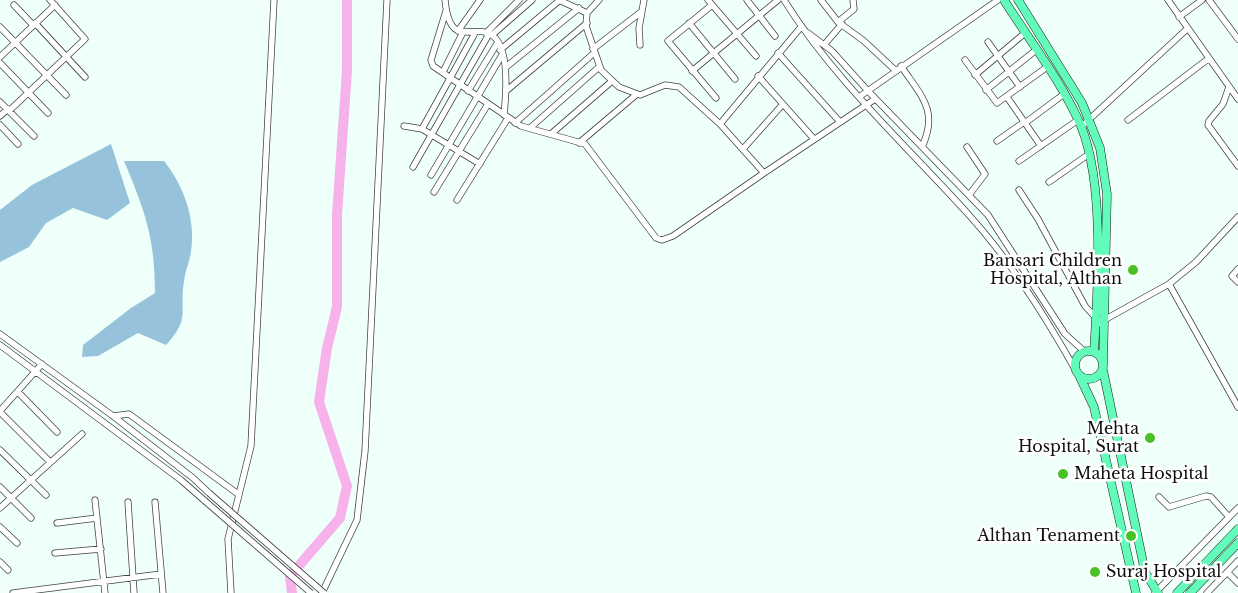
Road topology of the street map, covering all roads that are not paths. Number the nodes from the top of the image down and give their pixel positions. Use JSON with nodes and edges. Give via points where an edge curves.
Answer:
{"nodes":[{"id":1,"x":274,"y":0,"type":"edge"},
{"id":2,"x":387,"y":0,"type":"edge"},
{"id":3,"x":445,"y":0,"type":"edge"},
{"id":4,"x":480,"y":0,"type":"edge"},
{"id":5,"x":519,"y":0,"type":"edge"},
{"id":6,"x":532,"y":0,"type":"edge"},
{"id":7,"x":560,"y":0,"type":"edge"},
{"id":8,"x":644,"y":0,"type":"edge"},
{"id":9,"x":747,"y":0,"type":"edge"},
{"id":10,"x":778,"y":0,"type":"edge"},
{"id":11,"x":784,"y":0,"type":"edge"},
{"id":12,"x":821,"y":0,"type":"edge"},
{"id":13,"x":853,"y":0,"type":"edge"},
{"id":14,"x":998,"y":0,"type":"edge"},
{"id":15,"x":1004,"y":0,"type":"edge"},
{"id":16,"x":1018,"y":0,"type":"edge"},
{"id":17,"x":1168,"y":0,"type":"edge"},
{"id":18,"x":1202,"y":0,"type":"edge"},
{"id":19,"x":1209,"y":0,"type":"edge"},
{"id":20,"x":595,"y":1,"type":"edge"},
{"id":21,"x":52,"y":2,"type":"edge"},
{"id":22,"x":710,"y":3,"type":"edge"},
{"id":23,"x":14,"y":5,"type":"dead end"},
{"id":24,"x":579,"y":8,"type":"junction"},
{"id":25,"x":446,"y":12,"type":"junction"},
{"id":26,"x":642,"y":12,"type":"junction"},
{"id":27,"x":587,"y":14,"type":"junction"},
{"id":28,"x":758,"y":16,"type":"junction"},
{"id":29,"x":1179,"y":17,"type":"junction"},
{"id":30,"x":587,"y":23,"type":"junction"},
{"id":31,"x":689,"y":23,"type":"junction"},
{"id":32,"x":840,"y":23,"type":"junction"},
{"id":33,"x":34,"y":24,"type":"junction"},
{"id":34,"x":0,"y":27,"type":"edge"},
{"id":35,"x":801,"y":27,"type":"junction"},
{"id":36,"x":1187,"y":29,"type":"junction"},
{"id":37,"x":461,"y":31,"type":"junction"},
{"id":38,"x":476,"y":33,"type":"junction"},
{"id":39,"x":1025,"y":33,"type":"junction"},
{"id":40,"x":489,"y":34,"type":"junction"},
{"id":41,"x":736,"y":34,"type":"junction"},
{"id":42,"x":776,"y":36,"type":"dead end"},
{"id":43,"x":1238,"y":39,"type":"edge"},
{"id":44,"x":16,"y":42,"type":"junction"},
{"id":45,"x":498,"y":42,"type":"junction"},
{"id":46,"x":988,"y":42,"type":"dead end"},
{"id":47,"x":640,"y":45,"type":"dead end"},
{"id":48,"x":824,"y":45,"type":"junction"},
{"id":49,"x":1036,"y":50,"type":"junction"},
{"id":50,"x":594,"y":51,"type":"junction"},
{"id":51,"x":501,"y":52,"type":"junction"},
{"id":52,"x":713,"y":53,"type":"junction"},
{"id":53,"x":778,"y":53,"type":"junction"},
{"id":54,"x":66,"y":56,"type":"junction"},
{"id":55,"x":756,"y":56,"type":"dead end"},
{"id":56,"x":0,"y":57,"type":"edge"},
{"id":57,"x":998,"y":57,"type":"junction"},
{"id":58,"x":1208,"y":58,"type":"junction"},
{"id":59,"x":964,"y":60,"type":"dead end"},
{"id":60,"x":0,"y":63,"type":"edge"},
{"id":61,"x":901,"y":66,"type":"junction"},
{"id":62,"x":506,"y":67,"type":"junction"},
{"id":63,"x":599,"y":67,"type":"junction"},
{"id":64,"x":1047,"y":67,"type":"junction"},
{"id":65,"x":895,"y":70,"type":"junction"},
{"id":66,"x":692,"y":71,"type":"junction"},
{"id":67,"x":443,"y":72,"type":"junction"},
{"id":68,"x":1010,"y":73,"type":"junction"},
{"id":69,"x":48,"y":75,"type":"junction"},
{"id":70,"x":975,"y":75,"type":"junction"},
{"id":71,"x":758,"y":76,"type":"junction"},
{"id":72,"x":85,"y":77,"type":"dead end"},
{"id":73,"x":451,"y":78,"type":"junction"},
{"id":74,"x":735,"y":79,"type":"dead end"},
{"id":75,"x":612,"y":81,"type":"junction"},
{"id":76,"x":460,"y":84,"type":"junction"},
{"id":77,"x":1020,"y":87,"type":"junction"},
{"id":78,"x":1229,"y":88,"type":"junction"},
{"id":79,"x":986,"y":90,"type":"junction"},
{"id":80,"x":468,"y":91,"type":"junction"},
{"id":81,"x":506,"y":91,"type":"junction"},
{"id":82,"x":868,"y":91,"type":"junction"},
{"id":83,"x":28,"y":93,"type":"junction"},
{"id":84,"x":637,"y":94,"type":"junction"},
{"id":85,"x":1064,"y":94,"type":"junction"},
{"id":86,"x":66,"y":95,"type":"dead end"},
{"id":87,"x":478,"y":97,"type":"junction"},
{"id":88,"x":859,"y":97,"type":"junction"},
{"id":89,"x":1007,"y":97,"type":"junction"},
{"id":90,"x":716,"y":98,"type":"dead end"},
{"id":91,"x":875,"y":99,"type":"junction"},
{"id":92,"x":1238,"y":99,"type":"edge"},
{"id":93,"x":0,"y":102,"type":"edge"},
{"id":94,"x":488,"y":104,"type":"junction"},
{"id":95,"x":783,"y":104,"type":"junction"},
{"id":96,"x":866,"y":105,"type":"junction"},
{"id":97,"x":8,"y":110,"type":"junction"},
{"id":98,"x":48,"y":113,"type":"dead end"},
{"id":99,"x":0,"y":116,"type":"edge"},
{"id":100,"x":506,"y":117,"type":"junction"},
{"id":101,"x":1091,"y":119,"type":"junction"},
{"id":102,"x":1128,"y":120,"type":"dead end"},
{"id":103,"x":840,"y":122,"type":"junction"},
{"id":104,"x":515,"y":123,"type":"junction"},
{"id":105,"x":1024,"y":123,"type":"junction"},
{"id":106,"x":720,"y":124,"type":"junction"},
{"id":107,"x":1080,"y":124,"type":"junction"},
{"id":108,"x":0,"y":125,"type":"edge"},
{"id":109,"x":404,"y":126,"type":"dead end"},
{"id":110,"x":530,"y":128,"type":"junction"},
{"id":111,"x":422,"y":129,"type":"junction"},
{"id":112,"x":431,"y":134,"type":"junction"},
{"id":113,"x":550,"y":134,"type":"junction"},
{"id":114,"x":34,"y":136,"type":"dead end"},
{"id":115,"x":814,"y":139,"type":"junction"},
{"id":116,"x":997,"y":140,"type":"dead end"},
{"id":117,"x":579,"y":142,"type":"junction"},
{"id":118,"x":18,"y":144,"type":"dead end"},
{"id":119,"x":449,"y":145,"type":"junction"},
{"id":120,"x":1041,"y":146,"type":"junction"},
{"id":121,"x":922,"y":147,"type":"junction"},
{"id":122,"x":967,"y":147,"type":"dead end"},
{"id":123,"x":743,"y":150,"type":"junction"},
{"id":124,"x":460,"y":152,"type":"junction"},
{"id":125,"x":1089,"y":154,"type":"junction"},
{"id":126,"x":1018,"y":161,"type":"dead end"},
{"id":127,"x":480,"y":164,"type":"junction"},
{"id":128,"x":1238,"y":166,"type":"edge"},
{"id":129,"x":412,"y":167,"type":"dead end"},
{"id":130,"x":764,"y":173,"type":"junction"},
{"id":131,"x":430,"y":176,"type":"dead end"},
{"id":132,"x":1049,"y":182,"type":"dead end"},
{"id":133,"x":1019,"y":190,"type":"dead end"},
{"id":134,"x":434,"y":192,"type":"dead end"},
{"id":135,"x":969,"y":195,"type":"junction"},
{"id":136,"x":458,"y":200,"type":"dead end"},
{"id":137,"x":1238,"y":217,"type":"edge"},
{"id":138,"x":1238,"y":269,"type":"edge"},
{"id":139,"x":1238,"y":282,"type":"edge"},
{"id":140,"x":1169,"y":284,"type":"junction"},
{"id":141,"x":1100,"y":321,"type":"junction"},
{"id":142,"x":0,"y":334,"type":"edge"},
{"id":143,"x":0,"y":345,"type":"edge"},
{"id":144,"x":1085,"y":352,"type":"junction"},
{"id":145,"x":1094,"y":352,"type":"junction"},
{"id":146,"x":42,"y":364,"type":"junction"},
{"id":147,"x":1103,"y":368,"type":"junction"},
{"id":148,"x":36,"y":371,"type":"junction"},
{"id":149,"x":1077,"y":373,"type":"junction"},
{"id":150,"x":18,"y":392,"type":"junction"},
{"id":151,"x":1237,"y":404,"type":"edge"},
{"id":152,"x":0,"y":411,"type":"edge"},
{"id":153,"x":111,"y":415,"type":"junction"},
{"id":154,"x":57,"y":432,"type":"dead end"},
{"id":155,"x":82,"y":434,"type":"dead end"},
{"id":156,"x":0,"y":450,"type":"edge"},
{"id":157,"x":50,"y":462,"type":"junction"},
{"id":158,"x":31,"y":479,"type":"junction"},
{"id":159,"x":0,"y":487,"type":"edge"},
{"id":160,"x":238,"y":494,"type":"junction"},
{"id":161,"x":46,"y":495,"type":"dead end"},
{"id":162,"x":10,"y":497,"type":"junction"},
{"id":163,"x":1159,"y":497,"type":"dead end"},
{"id":164,"x":95,"y":500,"type":"dead end"},
{"id":165,"x":128,"y":502,"type":"dead end"},
{"id":166,"x":155,"y":502,"type":"dead end"},
{"id":167,"x":0,"y":508,"type":"edge"},
{"id":168,"x":1238,"y":508,"type":"edge"},
{"id":169,"x":1229,"y":517,"type":"junction"},
{"id":170,"x":31,"y":518,"type":"dead end"},
{"id":171,"x":97,"y":518,"type":"junction"},
{"id":172,"x":57,"y":523,"type":"dead end"},
{"id":173,"x":0,"y":527,"type":"edge"},
{"id":174,"x":1238,"y":529,"type":"edge"},
{"id":175,"x":17,"y":543,"type":"dead end"},
{"id":176,"x":1238,"y":543,"type":"edge"},
{"id":177,"x":101,"y":549,"type":"junction"},
{"id":178,"x":56,"y":554,"type":"dead end"},
{"id":179,"x":1238,"y":561,"type":"edge"},
{"id":180,"x":0,"y":562,"type":"edge"},
{"id":181,"x":8,"y":570,"type":"dead end"},
{"id":182,"x":1227,"y":572,"type":"junction"},
{"id":183,"x":161,"y":574,"type":"junction"},
{"id":184,"x":133,"y":578,"type":"junction"},
{"id":185,"x":104,"y":581,"type":"junction"},
{"id":186,"x":1238,"y":583,"type":"edge"},
{"id":187,"x":73,"y":585,"type":"junction"},
{"id":188,"x":42,"y":591,"type":"edge"},
{"id":189,"x":15,"y":592,"type":"edge"},
{"id":190,"x":1156,"y":592,"type":"edge"},
{"id":191,"x":74,"y":593,"type":"edge"},
{"id":192,"x":105,"y":593,"type":"edge"},
{"id":193,"x":134,"y":593,"type":"edge"},
{"id":194,"x":163,"y":593,"type":"edge"},
{"id":195,"x":231,"y":593,"type":"edge"},
{"id":196,"x":311,"y":593,"type":"edge"},
{"id":197,"x":323,"y":593,"type":"edge"},
{"id":198,"x":1136,"y":593,"type":"edge"},
{"id":199,"x":1177,"y":593,"type":"edge"},
{"id":200,"x":1190,"y":593,"type":"edge"},
{"id":201,"x":1207,"y":593,"type":"edge"}],
"edges":[{"from":1,"to":160,"type":"street","via":[[251,446]]},
{"from":2,"to":197,"type":"street","via":[[366,451],[360,509]]},
{"from":3,"to":25,"type":"street"},
{"from":4,"to":37,"type":"street"},
{"from":5,"to":40,"type":"street"},
{"from":6,"to":40,"type":"street"},
{"from":7,"to":24,"type":"street"},
{"from":7,"to":51,"type":"street"},
{"from":8,"to":26,"type":"street"},
{"from":9,"to":28,"type":"street"},
{"from":10,"to":28,"type":"street"},
{"from":11,"to":35,"type":"street"},
{"from":12,"to":32,"type":"street"},
{"from":13,"to":32,"type":"street","via":[[854,9]]},
{"from":14,"to":61,"type":"street"},
{"from":15,"to":39,"type":"main road"},
{"from":16,"to":101,"type":"main road"},
{"from":17,"to":29,"type":"street"},
{"from":18,"to":29,"type":"street"},
{"from":19,"to":43,"type":"street"},
{"from":20,"to":27,"type":"street"},
{"from":21,"to":33,"type":"street"},
{"from":21,"to":54,"type":"street","via":[[85,39]]},
{"from":22,"to":31,"type":"street"},
{"from":22,"to":41,"type":"street"},
{"from":23,"to":33,"type":"street"},
{"from":24,"to":27,"type":"street"},
{"from":24,"to":62,"type":"street"},
{"from":25,"to":37,"type":"street","via":[[452,25]]},
{"from":25,"to":67,"type":"street","via":[[431,62]]},
{"from":26,"to":47,"type":"street"},
{"from":26,"to":50,"type":"street"},
{"from":27,"to":30,"type":"street"},
{"from":28,"to":41,"type":"street"},
{"from":28,"to":42,"type":"street"},
{"from":29,"to":36,"type":"street"},
{"from":30,"to":50,"type":"street"},
{"from":30,"to":81,"type":"street"},
{"from":31,"to":52,"type":"street"},
{"from":31,"to":66,"type":"street","via":[[668,41]]},
{"from":32,"to":48,"type":"street"},
{"from":32,"to":65,"type":"street"},
{"from":33,"to":44,"type":"street"},
{"from":33,"to":54,"type":"street"},
{"from":34,"to":44,"type":"street"},
{"from":35,"to":48,"type":"street"},
{"from":35,"to":53,"type":"street"},
{"from":35,"to":88,"type":"street"},
{"from":36,"to":58,"type":"street"},
{"from":36,"to":101,"type":"street"},
{"from":37,"to":38,"type":"street"},
{"from":37,"to":67,"type":"street"},
{"from":38,"to":40,"type":"street"},
{"from":38,"to":73,"type":"street"},
{"from":39,"to":49,"type":"main road"},
{"from":39,"to":57,"type":"street"},
{"from":40,"to":45,"type":"street"},
{"from":40,"to":76,"type":"street"},
{"from":41,"to":52,"type":"street"},
{"from":41,"to":55,"type":"street"},
{"from":44,"to":56,"type":"street"},
{"from":44,"to":69,"type":"street"},
{"from":45,"to":51,"type":"street"},
{"from":45,"to":80,"type":"street"},
{"from":46,"to":57,"type":"street"},
{"from":48,"to":82,"type":"street"},
{"from":49,"to":64,"type":"main road"},
{"from":49,"to":68,"type":"street"},
{"from":50,"to":63,"type":"street"},
{"from":50,"to":104,"type":"street"},
{"from":51,"to":62,"type":"street"},
{"from":51,"to":87,"type":"street"},
{"from":52,"to":66,"type":"street"},
{"from":52,"to":74,"type":"street"},
{"from":53,"to":71,"type":"street"},
{"from":53,"to":103,"type":"street"},
{"from":54,"to":69,"type":"street"},
{"from":54,"to":72,"type":"street"},
{"from":57,"to":68,"type":"street"},
{"from":57,"to":70,"type":"street"},
{"from":58,"to":78,"type":"street"},
{"from":58,"to":102,"type":"street"},
{"from":59,"to":70,"type":"street"},
{"from":60,"to":83,"type":"street"},
{"from":61,"to":65,"type":"street"},
{"from":61,"to":121,"type":"street","via":[[927,106],[930,128]]},
{"from":62,"to":81,"type":"street"},
{"from":63,"to":75,"type":"street"},
{"from":63,"to":110,"type":"street"},
{"from":64,"to":77,"type":"street"},
{"from":64,"to":85,"type":"main road"},
{"from":65,"to":82,"type":"street"},
{"from":66,"to":90,"type":"street"},
{"from":67,"to":73,"type":"street"},
{"from":68,"to":77,"type":"street"},
{"from":68,"to":79,"type":"street"},
{"from":69,"to":83,"type":"street"},
{"from":69,"to":86,"type":"street"},
{"from":70,"to":79,"type":"street"},
{"from":71,"to":95,"type":"street"},
{"from":71,"to":106,"type":"street"},
{"from":73,"to":76,"type":"street"},
{"from":73,"to":111,"type":"street"},
{"from":75,"to":84,"type":"street"},
{"from":75,"to":113,"type":"street"},
{"from":76,"to":80,"type":"street"},
{"from":76,"to":112,"type":"street"},
{"from":77,"to":89,"type":"street"},
{"from":78,"to":92,"type":"street"},
{"from":78,"to":128,"type":"street","via":[[1223,104],[1208,123]]},
{"from":79,"to":89,"type":"street","via":[[998,103]]},
{"from":80,"to":87,"type":"street"},
{"from":81,"to":100,"type":"street"},
{"from":82,"to":88,"type":"street"},
{"from":82,"to":91,"type":"street"},
{"from":83,"to":97,"type":"street"},
{"from":83,"to":98,"type":"street"},
{"from":84,"to":106,"type":"street","via":[[665,85],[675,86]]},
{"from":84,"to":117,"type":"street"},
{"from":85,"to":105,"type":"street"},
{"from":85,"to":107,"type":"main road"},
{"from":87,"to":94,"type":"street"},
{"from":87,"to":119,"type":"street"},
{"from":88,"to":96,"type":"street"},
{"from":89,"to":105,"type":"street"},
{"from":91,"to":96,"type":"street"},
{"from":91,"to":121,"type":"street"},
{"from":93,"to":97,"type":"street"},
{"from":94,"to":100,"type":"street"},
{"from":94,"to":124,"type":"street"},
{"from":95,"to":115,"type":"street"},
{"from":95,"to":123,"type":"street"},
{"from":96,"to":103,"type":"street"},
{"from":96,"to":149,"type":"street","via":[[988,237]]},
{"from":97,"to":99,"type":"street"},
{"from":97,"to":114,"type":"street"},
{"from":100,"to":104,"type":"street"},
{"from":100,"to":127,"type":"street"},
{"from":101,"to":107,"type":"street"},
{"from":101,"to":141,"type":"main road","via":[[1100,148],[1107,194]]},
{"from":103,"to":115,"type":"street"},
{"from":104,"to":110,"type":"street"},
{"from":105,"to":116,"type":"street"},
{"from":105,"to":120,"type":"street"},
{"from":106,"to":123,"type":"street"},
{"from":107,"to":120,"type":"street"},
{"from":107,"to":125,"type":"main road"},
{"from":108,"to":118,"type":"street"},
{"from":109,"to":111,"type":"street"},
{"from":110,"to":113,"type":"street"},
{"from":111,"to":112,"type":"street"},
{"from":112,"to":119,"type":"street"},
{"from":112,"to":129,"type":"street"},
{"from":113,"to":117,"type":"street"},
{"from":115,"to":130,"type":"street"},
{"from":117,"to":130,"type":"street","via":[[585,144],[652,234],[662,240],[673,236]]},
{"from":119,"to":124,"type":"street"},
{"from":119,"to":131,"type":"street"},
{"from":120,"to":126,"type":"street"},
{"from":121,"to":135,"type":"street"},
{"from":122,"to":135,"type":"street","via":[[985,174]]},
{"from":123,"to":130,"type":"street"},
{"from":124,"to":127,"type":"street"},
{"from":124,"to":134,"type":"street"},
{"from":125,"to":132,"type":"street"},
{"from":125,"to":141,"type":"main road","via":[[1095,196]]},
{"from":127,"to":136,"type":"street"},
{"from":133,"to":141,"type":"street","via":[[1085,306]]},
{"from":135,"to":144,"type":"street","via":[[988,215],[1065,334]]},
{"from":137,"to":140,"type":"street","via":[[1196,262]]},
{"from":138,"to":139,"type":"street","via":[[1232,276]]},
{"from":140,"to":141,"type":"street"},
{"from":140,"to":151,"type":"street"},
{"from":141,"to":145,"type":"main road"},
{"from":141,"to":147,"type":"main road"},
{"from":142,"to":146,"type":"street"},
{"from":143,"to":148,"type":"street"},
{"from":144,"to":145,"type":"main road"},
{"from":144,"to":149,"type":"main road","via":[[1075,362]]},
{"from":145,"to":147,"type":"main road","via":[[1101,357]]},
{"from":146,"to":148,"type":"street"},
{"from":146,"to":153,"type":"street"},
{"from":147,"to":149,"type":"main road","via":[[1092,379]]},
{"from":147,"to":190,"type":"main road","via":[[1145,572]]},
{"from":148,"to":150,"type":"street"},
{"from":148,"to":196,"type":"street","bridge":true,"via":[[181,480]]},
{"from":149,"to":198,"type":"main road","via":[[1094,407]]},
{"from":150,"to":152,"type":"street"},
{"from":150,"to":154,"type":"street"},
{"from":152,"to":157,"type":"street"},
{"from":153,"to":160,"type":"street","via":[[129,414]]},
{"from":153,"to":197,"type":"street","bridge":true,"via":[[193,478]]},
{"from":155,"to":157,"type":"street"},
{"from":156,"to":158,"type":"street"},
{"from":157,"to":158,"type":"street"},
{"from":158,"to":161,"type":"street"},
{"from":158,"to":162,"type":"street"},
{"from":159,"to":162,"type":"street"},
{"from":160,"to":195,"type":"street","via":[[228,539]]},
{"from":162,"to":167,"type":"street"},
{"from":162,"to":170,"type":"street"},
{"from":163,"to":169,"type":"street","via":[[1169,507],[1209,496]]},
{"from":164,"to":171,"type":"street"},
{"from":165,"to":184,"type":"street"},
{"from":166,"to":183,"type":"street"},
{"from":168,"to":169,"type":"street"},
{"from":169,"to":190,"type":"street"},
{"from":171,"to":172,"type":"street"},
{"from":171,"to":177,"type":"street"},
{"from":173,"to":175,"type":"street"},
{"from":174,"to":199,"type":"main road"},
{"from":176,"to":200,"type":"main road"},
{"from":177,"to":178,"type":"street"},
{"from":177,"to":185,"type":"street"},
{"from":179,"to":182,"type":"street"},
{"from":180,"to":181,"type":"street"},
{"from":182,"to":186,"type":"street"},
{"from":182,"to":201,"type":"street"},
{"from":183,"to":184,"type":"street"},
{"from":183,"to":194,"type":"street"},
{"from":184,"to":185,"type":"street"},
{"from":184,"to":193,"type":"street"},
{"from":185,"to":187,"type":"street"},
{"from":185,"to":192,"type":"street"},
{"from":187,"to":188,"type":"street"},
{"from":187,"to":191,"type":"street"},
{"from":188,"to":189,"type":"street"}]}
